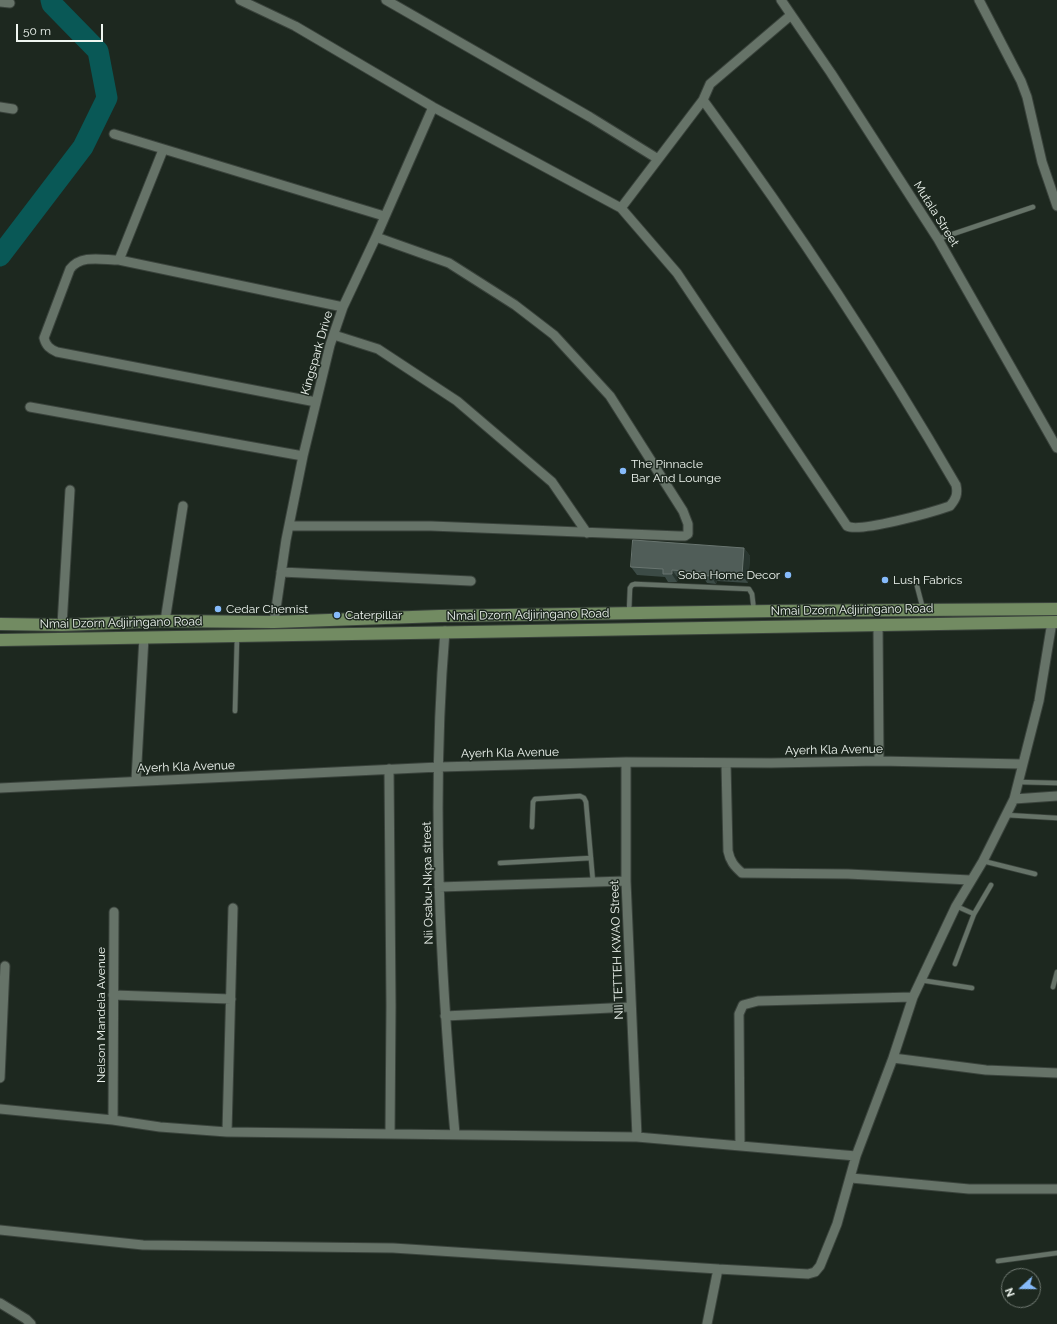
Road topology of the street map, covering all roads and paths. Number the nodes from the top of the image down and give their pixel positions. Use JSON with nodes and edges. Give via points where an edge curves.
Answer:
{"nodes":[{"id":1,"x":240,"y":0,"type":"edge"},
{"id":2,"x":386,"y":0,"type":"edge"},
{"id":3,"x":781,"y":0,"type":"edge"},
{"id":4,"x":979,"y":0,"type":"edge"},
{"id":5,"x":0,"y":2,"type":"edge"},
{"id":6,"x":10,"y":3,"type":"dead end"},
{"id":7,"x":791,"y":15,"type":"junction"},
{"id":8,"x":703,"y":100,"type":"junction"},
{"id":9,"x":0,"y":107,"type":"edge"},
{"id":10,"x":433,"y":107,"type":"junction"},
{"id":11,"x":13,"y":109,"type":"dead end"},
{"id":12,"x":114,"y":134,"type":"dead end"},
{"id":13,"x":163,"y":150,"type":"junction"},
{"id":14,"x":658,"y":159,"type":"junction"},
{"id":15,"x":1057,"y":206,"type":"edge"},
{"id":16,"x":1033,"y":207,"type":"dead end"},
{"id":17,"x":621,"y":208,"type":"junction"},
{"id":18,"x":384,"y":216,"type":"junction"},
{"id":19,"x":376,"y":237,"type":"junction"},
{"id":20,"x":938,"y":239,"type":"junction"},
{"id":21,"x":119,"y":260,"type":"junction"},
{"id":22,"x":343,"y":307,"type":"junction"},
{"id":23,"x":334,"y":335,"type":"junction"},
{"id":24,"x":316,"y":402,"type":"junction"},
{"id":25,"x":30,"y":407,"type":"dead end"},
{"id":26,"x":1057,"y":448,"type":"edge"},
{"id":27,"x":303,"y":456,"type":"junction"},
{"id":28,"x":70,"y":490,"type":"dead end"},
{"id":29,"x":183,"y":506,"type":"dead end"},
{"id":30,"x":289,"y":526,"type":"junction"},
{"id":31,"x":587,"y":533,"type":"junction"},
{"id":32,"x":281,"y":572,"type":"junction"},
{"id":33,"x":471,"y":581,"type":"dead end"},
{"id":34,"x":917,"y":586,"type":"dead end"},
{"id":35,"x":923,"y":609,"type":"junction"},
{"id":36,"x":1057,"y":609,"type":"edge"},
{"id":37,"x":754,"y":611,"type":"junction"},
{"id":38,"x":773,"y":611,"type":"junction"},
{"id":39,"x":629,"y":613,"type":"junction"},
{"id":40,"x":165,"y":621,"type":"junction"},
{"id":41,"x":274,"y":622,"type":"junction"},
{"id":42,"x":1054,"y":622,"type":"edge"},
{"id":43,"x":0,"y":624,"type":"edge"},
{"id":44,"x":62,"y":625,"type":"junction"},
{"id":45,"x":775,"y":625,"type":"junction"},
{"id":46,"x":878,"y":625,"type":"junction"},
{"id":47,"x":445,"y":632,"type":"junction"},
{"id":48,"x":237,"y":636,"type":"junction"},
{"id":49,"x":144,"y":637,"type":"junction"},
{"id":50,"x":0,"y":640,"type":"edge"},
{"id":51,"x":235,"y":711,"type":"dead end"},
{"id":52,"x":879,"y":761,"type":"junction"},
{"id":53,"x":626,"y":762,"type":"junction"},
{"id":54,"x":726,"y":763,"type":"junction"},
{"id":55,"x":1021,"y":764,"type":"junction"},
{"id":56,"x":439,"y":767,"type":"junction"},
{"id":57,"x":389,"y":769,"type":"junction"},
{"id":58,"x":136,"y":780,"type":"junction"},
{"id":59,"x":1018,"y":782,"type":"junction"},
{"id":60,"x":1057,"y":783,"type":"edge"},
{"id":61,"x":0,"y":788,"type":"edge"},
{"id":62,"x":1057,"y":796,"type":"edge"},
{"id":63,"x":1014,"y":799,"type":"junction"},
{"id":64,"x":1006,"y":815,"type":"junction"},
{"id":65,"x":1057,"y":818,"type":"edge"},
{"id":66,"x":532,"y":827,"type":"dead end"},
{"id":67,"x":591,"y":858,"type":"junction"},
{"id":68,"x":983,"y":861,"type":"junction"},
{"id":69,"x":500,"y":863,"type":"dead end"},
{"id":70,"x":1036,"y":874,"type":"dead end"},
{"id":71,"x":970,"y":880,"type":"junction"},
{"id":72,"x":626,"y":881,"type":"junction"},
{"id":73,"x":593,"y":882,"type":"junction"},
{"id":74,"x":991,"y":885,"type":"dead end"},
{"id":75,"x":439,"y":887,"type":"junction"},
{"id":76,"x":956,"y":906,"type":"junction"},
{"id":77,"x":233,"y":908,"type":"dead end"},
{"id":78,"x":114,"y":912,"type":"dead end"},
{"id":79,"x":974,"y":914,"type":"junction"},
{"id":80,"x":955,"y":964,"type":"dead end"},
{"id":81,"x":5,"y":966,"type":"dead end"},
{"id":82,"x":1057,"y":972,"type":"edge"},
{"id":83,"x":920,"y":980,"type":"junction"},
{"id":84,"x":1053,"y":987,"type":"dead end"},
{"id":85,"x":972,"y":988,"type":"dead end"},
{"id":86,"x":113,"y":995,"type":"junction"},
{"id":87,"x":913,"y":997,"type":"junction"},
{"id":88,"x":231,"y":999,"type":"junction"},
{"id":89,"x":631,"y":1007,"type":"junction"},
{"id":90,"x":445,"y":1016,"type":"junction"},
{"id":91,"x":893,"y":1058,"type":"junction"},
{"id":92,"x":1057,"y":1073,"type":"edge"},
{"id":93,"x":0,"y":1078,"type":"edge"},
{"id":94,"x":0,"y":1108,"type":"edge"},
{"id":95,"x":113,"y":1120,"type":"junction"},
{"id":96,"x":228,"y":1132,"type":"junction"},
{"id":97,"x":390,"y":1133,"type":"junction"},
{"id":98,"x":455,"y":1134,"type":"junction"},
{"id":99,"x":638,"y":1137,"type":"junction"},
{"id":100,"x":740,"y":1146,"type":"junction"},
{"id":101,"x":856,"y":1156,"type":"junction"},
{"id":102,"x":851,"y":1178,"type":"junction"},
{"id":103,"x":1057,"y":1189,"type":"edge"},
{"id":104,"x":0,"y":1230,"type":"edge"},
{"id":105,"x":1057,"y":1253,"type":"edge"},
{"id":106,"x":998,"y":1261,"type":"dead end"},
{"id":107,"x":718,"y":1270,"type":"junction"},
{"id":108,"x":0,"y":1303,"type":"edge"},
{"id":109,"x":31,"y":1324,"type":"edge"},
{"id":110,"x":707,"y":1324,"type":"edge"}],
"edges":[{"from":1,"to":10,"type":"street","via":[[295,26]]},
{"from":2,"to":14,"type":"street"},
{"from":3,"to":7,"type":"street","name":"Mutala Street"},
{"from":4,"to":15,"type":"street","via":[[1021,81],[1042,162]]},
{"from":5,"to":6,"type":"street"},
{"from":7,"to":8,"type":"street","via":[[710,84]]},
{"from":7,"to":20,"type":"street","name":"Mutala Street"},
{"from":8,"to":14,"type":"street"},
{"from":8,"to":17,"type":"street","via":[[833,286],[921,424],[956,485],[956,500],[950,506],[898,520],[854,528],[847,526],[678,274]]},
{"from":9,"to":11,"type":"street"},
{"from":10,"to":17,"type":"street"},
{"from":10,"to":18,"type":"street","name":"Kingspark Drive"},
{"from":12,"to":13,"type":"street"},
{"from":13,"to":18,"type":"street"},
{"from":13,"to":21,"type":"street"},
{"from":14,"to":17,"type":"street"},
{"from":16,"to":20,"type":"lane"},
{"from":18,"to":19,"type":"street","name":"Kingspark Drive"},
{"from":19,"to":22,"type":"street","name":"Kingspark Drive"},
{"from":19,"to":31,"type":"street","via":[[449,263],[514,305],[554,335],[610,396],[682,511],[689,529],[685,536]]},
{"from":20,"to":26,"type":"street","name":"Mutala Street"},
{"from":21,"to":22,"type":"street"},
{"from":21,"to":24,"type":"street","via":[[85,259],[74,265],[44,338],[51,350]]},
{"from":22,"to":23,"type":"street","name":"Kingspark Drive"},
{"from":23,"to":24,"type":"street","name":"Kingspark Drive"},
{"from":23,"to":31,"type":"street","via":[[378,349],[457,401],[552,482]]},
{"from":24,"to":27,"type":"street","name":"Kingspark Drive"},
{"from":25,"to":27,"type":"street"},
{"from":27,"to":30,"type":"street","name":"Kingspark Drive"},
{"from":28,"to":44,"type":"street"},
{"from":29,"to":40,"type":"street"},
{"from":30,"to":31,"type":"street","via":[[431,526]]},
{"from":30,"to":32,"type":"street","name":"Kingspark Drive"},
{"from":32,"to":33,"type":"street"},
{"from":32,"to":41,"type":"street","name":"Kingspark Drive"},
{"from":34,"to":35,"type":"lane"},
{"from":35,"to":36,"type":"main road","name":"Nmai Dzorn Adjiringano Road"},
{"from":35,"to":38,"type":"main road","name":"Nmai Dzorn Adjiringano Road"},
{"from":37,"to":38,"type":"main road","name":"Nmai Dzorn Adjiringano Road"},
{"from":37,"to":39,"type":"main road","name":"Nmai Dzorn Adjiringano Road"},
{"from":37,"to":39,"type":"lane","via":[[749,589],[635,584],[630,588]]},
{"from":38,"to":45,"type":"main road"},
{"from":39,"to":41,"type":"main road","name":"Nmai Dzorn Adjiringano Road"},
{"from":40,"to":41,"type":"main road","name":"Nmai Dzorn Adjiringano Road"},
{"from":40,"to":44,"type":"main road","name":"Nmai Dzorn Adjiringano Road"},
{"from":42,"to":46,"type":"main road","name":"Nmai Dzorn Adjiringano Road"},
{"from":42,"to":55,"type":"street","via":[[1039,701]]},
{"from":43,"to":44,"type":"main road","name":"Nmai Dzorn Adjiringano Road"},
{"from":45,"to":46,"type":"main road","name":"Nmai Dzorn Adjiringano Road"},
{"from":45,"to":47,"type":"main road","name":"Nmai Dzorn Adjiringano Road"},
{"from":46,"to":52,"type":"street"},
{"from":47,"to":48,"type":"main road","name":"Nmai Dzorn Adjiringano Road"},
{"from":47,"to":56,"type":"street","name":"Nii Osabu-Nkpa street","via":[[439,703]]},
{"from":48,"to":49,"type":"main road","name":"Nmai Dzorn Adjiringano Road"},
{"from":48,"to":51,"type":"lane"},
{"from":49,"to":50,"type":"main road","name":"Nmai Dzorn Adjiringano Road"},
{"from":49,"to":58,"type":"street"},
{"from":52,"to":54,"type":"street","name":"Ayerh Kla Avenue"},
{"from":52,"to":55,"type":"street","name":"Ayerh Kla Avenue"},
{"from":53,"to":54,"type":"street","name":"Ayerh Kla Avenue"},
{"from":53,"to":56,"type":"street","name":"Ayerh Kla Avenue"},
{"from":53,"to":72,"type":"street","name":"NII TETTEH KWAO Street"},
{"from":54,"to":71,"type":"street","via":[[728,851],[734,867],[742,873],[848,874]]},
{"from":55,"to":59,"type":"street"},
{"from":56,"to":57,"type":"street","name":"Ayerh Kla Avenue"},
{"from":56,"to":75,"type":"street","name":"Nii Osabu-Nkpa street"},
{"from":57,"to":58,"type":"street","name":"Ayerh Kla Avenue"},
{"from":57,"to":97,"type":"street"},
{"from":58,"to":61,"type":"street","name":"Ayerh Kla Avenue"},
{"from":59,"to":60,"type":"lane"},
{"from":59,"to":63,"type":"street"},
{"from":62,"to":63,"type":"street"},
{"from":63,"to":64,"type":"street"},
{"from":64,"to":65,"type":"lane"},
{"from":64,"to":68,"type":"street"},
{"from":66,"to":67,"type":"lane","via":[[535,799],[580,796],[584,798]]},
{"from":67,"to":69,"type":"lane"},
{"from":67,"to":73,"type":"lane"},
{"from":68,"to":70,"type":"lane"},
{"from":68,"to":71,"type":"street"},
{"from":71,"to":76,"type":"street"},
{"from":72,"to":73,"type":"street"},
{"from":72,"to":89,"type":"street","name":"NII TETTEH KWAO Street"},
{"from":73,"to":75,"type":"street"},
{"from":74,"to":79,"type":"lane"},
{"from":75,"to":90,"type":"street","name":"Nii Osabu-Nkpa street"},
{"from":76,"to":79,"type":"lane"},
{"from":76,"to":83,"type":"street"},
{"from":77,"to":88,"type":"street"},
{"from":78,"to":86,"type":"street","name":"Nelson Mandela Avenue"},
{"from":79,"to":80,"type":"lane"},
{"from":81,"to":93,"type":"street"},
{"from":82,"to":84,"type":"lane"},
{"from":83,"to":85,"type":"lane"},
{"from":83,"to":87,"type":"street"},
{"from":86,"to":88,"type":"street"},
{"from":86,"to":95,"type":"street","name":"Nelson Mandela Avenue"},
{"from":87,"to":91,"type":"street"},
{"from":87,"to":100,"type":"street","via":[[758,1001],[743,1005],[739,1014]]},
{"from":88,"to":96,"type":"street"},
{"from":89,"to":90,"type":"street"},
{"from":89,"to":99,"type":"street","name":"NII TETTEH KWAO Street"},
{"from":90,"to":98,"type":"street","name":"Nii Osabu-Nkpa street"},
{"from":91,"to":92,"type":"street","via":[[986,1070]]},
{"from":91,"to":101,"type":"street"},
{"from":94,"to":95,"type":"street"},
{"from":95,"to":96,"type":"street","via":[[160,1127]]},
{"from":96,"to":97,"type":"street"},
{"from":97,"to":98,"type":"street"},
{"from":98,"to":99,"type":"street"},
{"from":99,"to":100,"type":"street"},
{"from":100,"to":101,"type":"street"},
{"from":101,"to":102,"type":"street"},
{"from":102,"to":103,"type":"street","via":[[969,1189]]},
{"from":102,"to":107,"type":"street","via":[[837,1224],[820,1266],[815,1272],[808,1274]]},
{"from":104,"to":107,"type":"street","via":[[143,1245],[394,1248]]},
{"from":105,"to":106,"type":"lane"},
{"from":107,"to":110,"type":"street"},
{"from":108,"to":109,"type":"street"}]}
